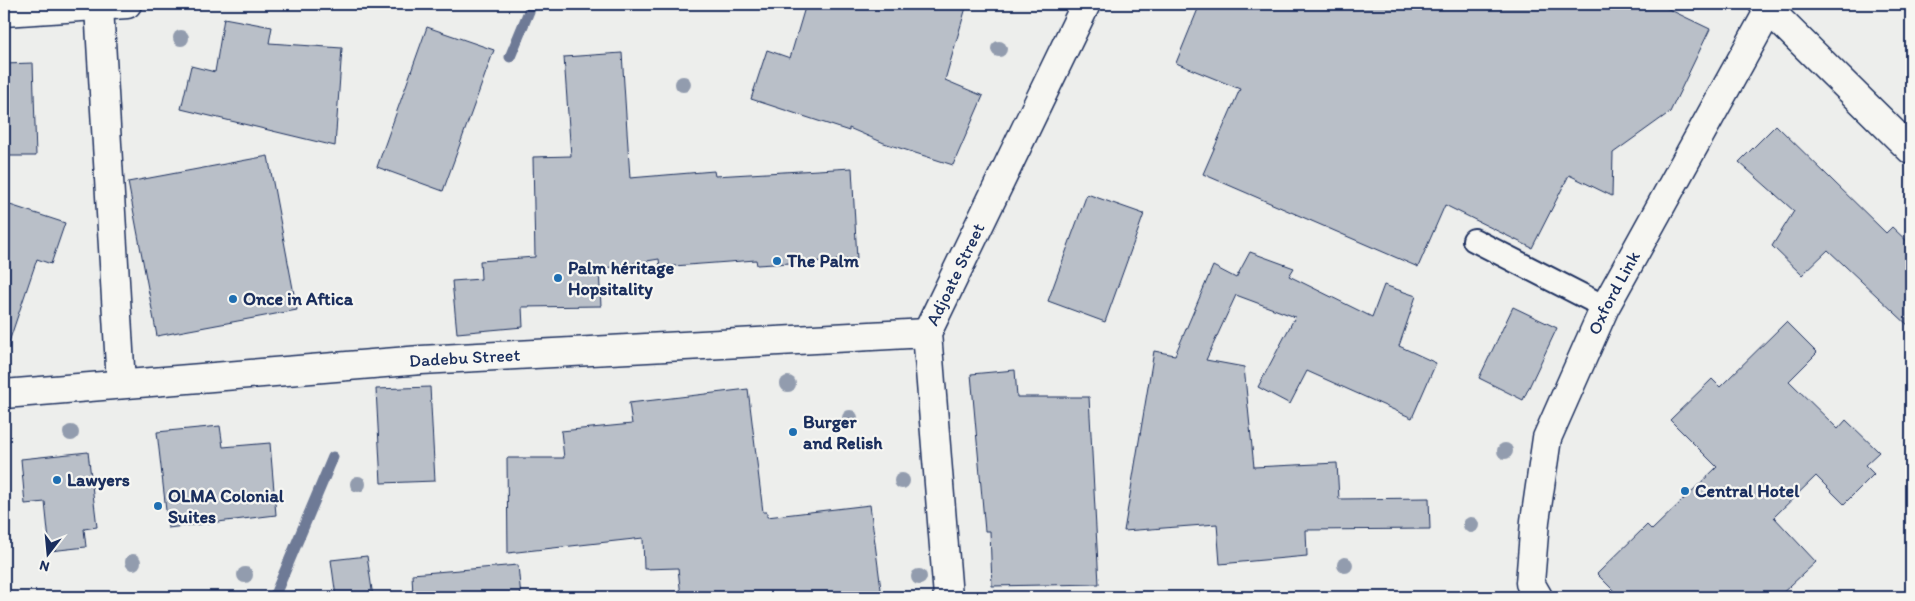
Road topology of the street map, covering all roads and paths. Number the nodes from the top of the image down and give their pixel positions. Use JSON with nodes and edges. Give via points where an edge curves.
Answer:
{"nodes":[{"id":1,"x":127,"y":4,"type":"edge"},
{"id":2,"x":1086,"y":4,"type":"edge"},
{"id":3,"x":99,"y":7,"type":"junction"},
{"id":4,"x":1766,"y":7,"type":"edge"},
{"id":5,"x":4,"y":12,"type":"edge"},
{"id":6,"x":1911,"y":150,"type":"edge"},
{"id":7,"x":1474,"y":240,"type":"dead end"},
{"id":8,"x":1605,"y":307,"type":"junction"},
{"id":9,"x":927,"y":333,"type":"junction"},
{"id":10,"x":121,"y":384,"type":"junction"},
{"id":11,"x":4,"y":394,"type":"edge"},
{"id":12,"x":948,"y":597,"type":"edge"},
{"id":13,"x":1538,"y":597,"type":"edge"}],
"edges":[{"from":1,"to":3,"type":"street"},
{"from":2,"to":9,"type":"street","name":"Adjoate Street"},
{"from":3,"to":5,"type":"street"},
{"from":3,"to":10,"type":"street"},
{"from":4,"to":6,"type":"street"},
{"from":4,"to":8,"type":"street","name":"Oxford Link"},
{"from":7,"to":8,"type":"lane"},
{"from":8,"to":13,"type":"street","name":"Oxford Link","via":[[1547,438],[1530,583]]},
{"from":9,"to":10,"type":"street","name":"Dadebu Street","via":[[421,360]]},
{"from":9,"to":12,"type":"street","name":"Adjoate Street"},
{"from":10,"to":11,"type":"street","name":"Dadebu Street"}]}
